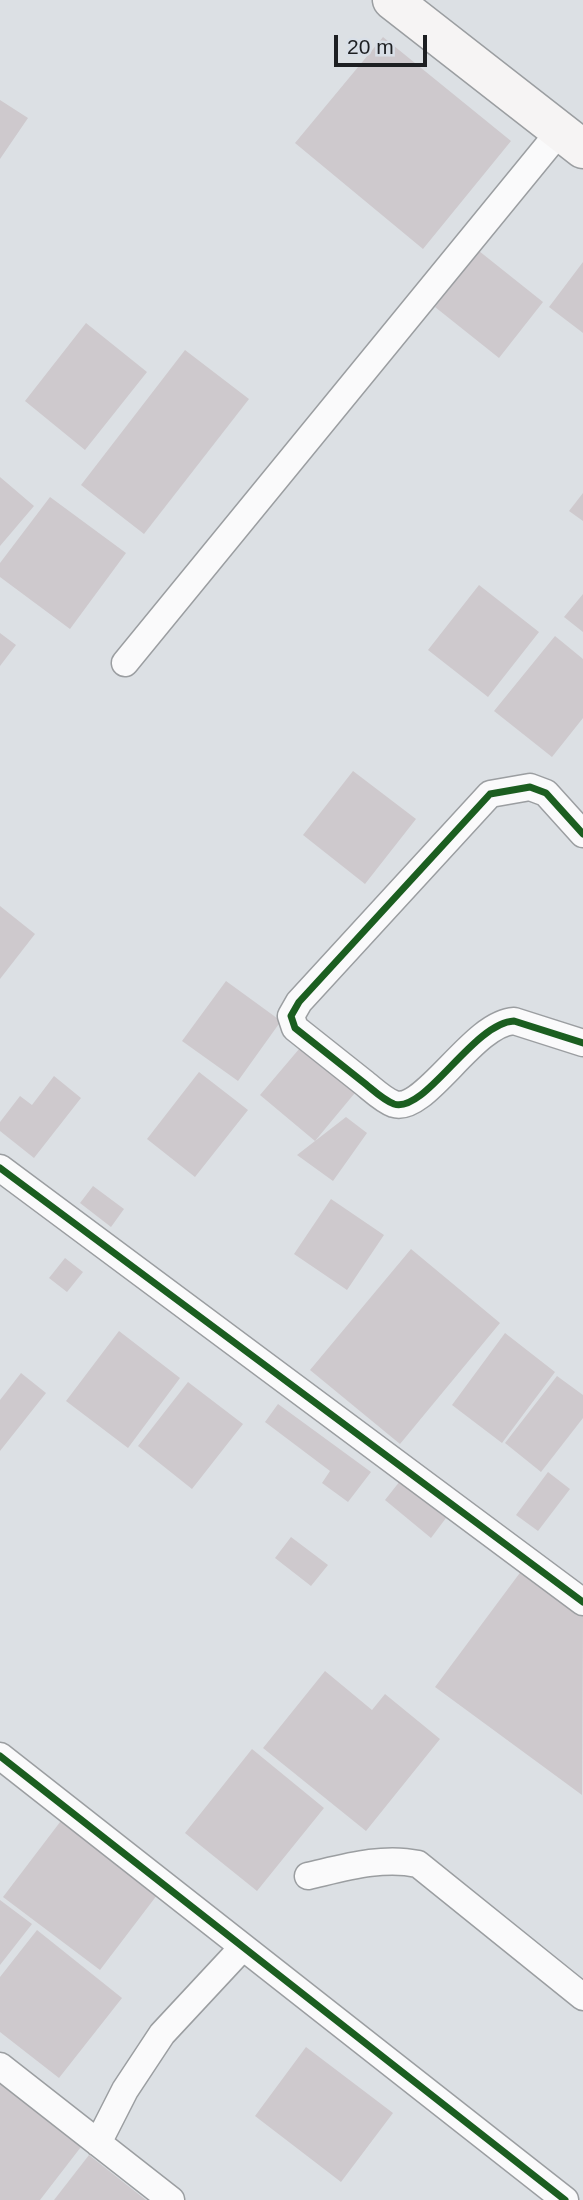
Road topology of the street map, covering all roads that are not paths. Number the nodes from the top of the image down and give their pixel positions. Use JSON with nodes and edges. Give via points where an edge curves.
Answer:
{"nodes":[{"id":1,"x":392,"y":0,"type":"edge"},
{"id":2,"x":572,"y":140,"type":"edge"},
{"id":3,"x":125,"y":663,"type":"dead end"},
{"id":4,"x":583,"y":834,"type":"edge"},
{"id":5,"x":583,"y":1043,"type":"edge"},
{"id":6,"x":0,"y":1168,"type":"edge"},
{"id":7,"x":583,"y":1602,"type":"edge"},
{"id":8,"x":0,"y":1756,"type":"edge"},
{"id":9,"x":308,"y":1876,"type":"dead end"},
{"id":10,"x":243,"y":1947,"type":"junction"},
{"id":11,"x":583,"y":1997,"type":"edge"},
{"id":12,"x":0,"y":2066,"type":"edge"},
{"id":13,"x":98,"y":2143,"type":"junction"},
{"id":14,"x":171,"y":2200,"type":"edge"},
{"id":15,"x":565,"y":2200,"type":"edge"}],
"edges":[{"from":1,"to":2,"type":"main road"},
{"from":2,"to":3,"type":"street"},
{"from":4,"to":5,"type":"street","via":[[546,793],[530,787],[490,794],[290,1016],[295,1028],[394,1104],[413,1102],[489,1029],[505,1021]]},
{"from":6,"to":7,"type":"street"},
{"from":8,"to":10,"type":"street"},
{"from":9,"to":11,"type":"street","via":[[392,1861],[418,1864]]},
{"from":10,"to":13,"type":"street","via":[[162,2034],[125,2090]]},
{"from":10,"to":15,"type":"street"},
{"from":12,"to":13,"type":"street"},
{"from":13,"to":14,"type":"street"}]}
